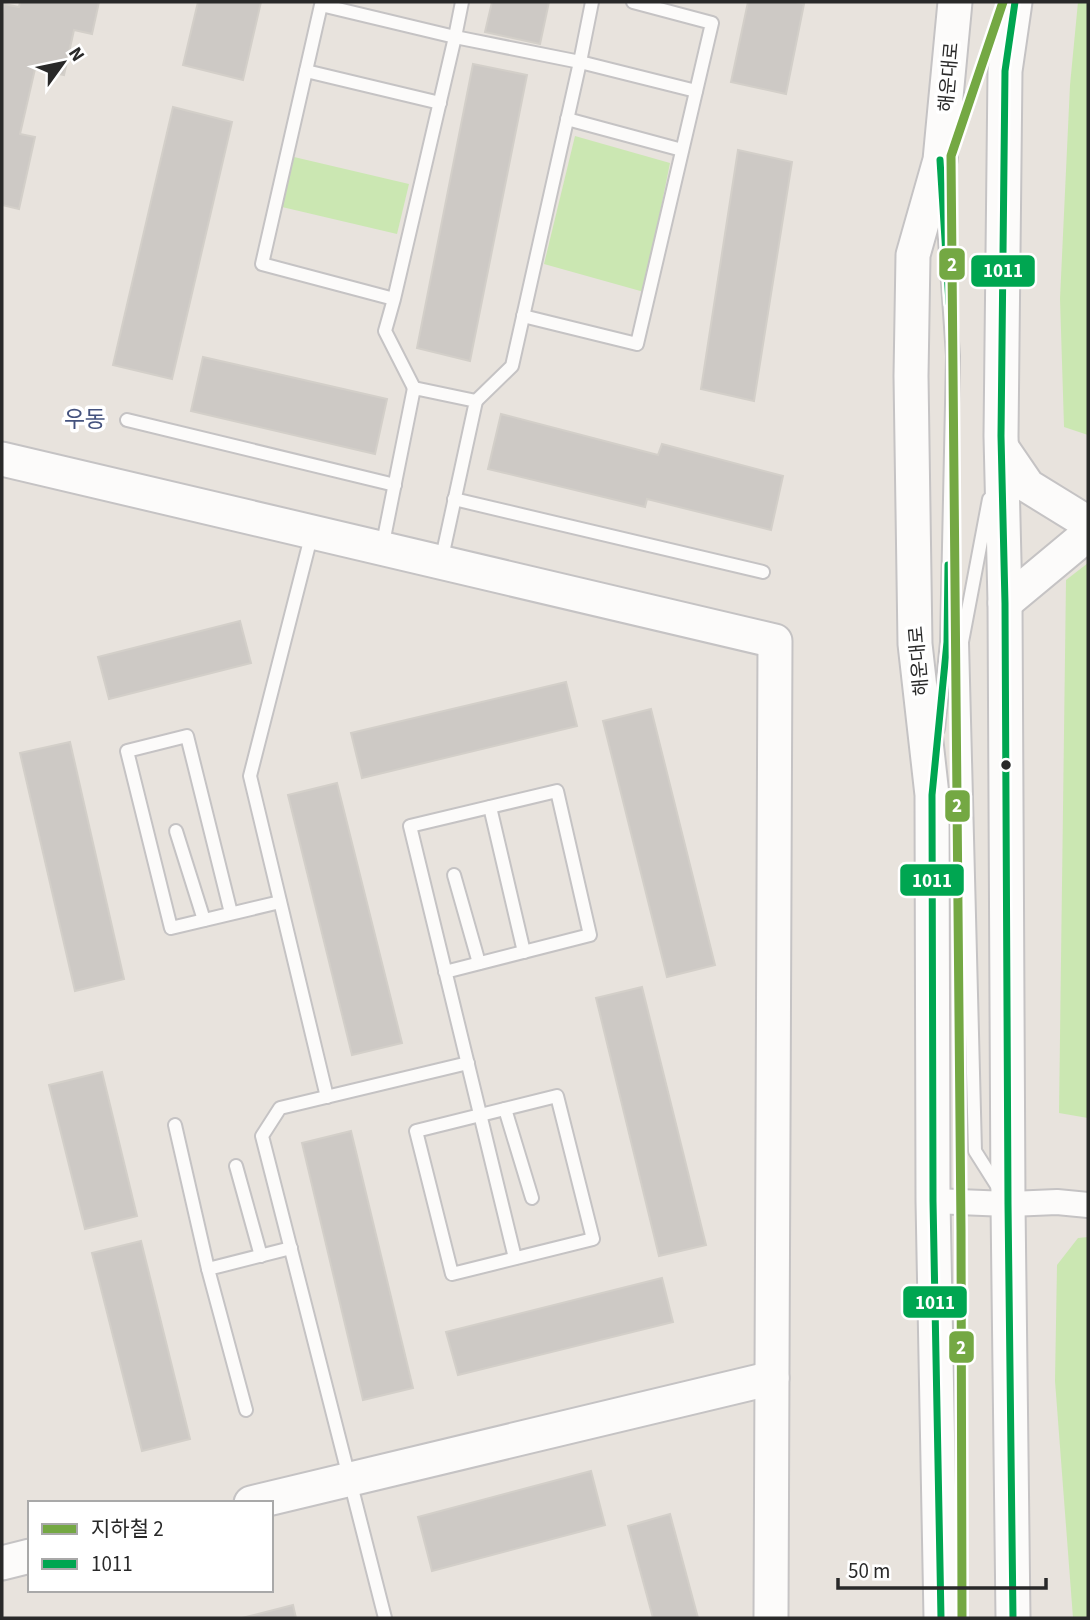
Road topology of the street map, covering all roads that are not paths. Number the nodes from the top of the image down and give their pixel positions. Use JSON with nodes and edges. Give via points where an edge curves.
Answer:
{"nodes":[{"id":1,"x":462,"y":2,"type":"edge"},
{"id":2,"x":592,"y":2,"type":"edge"},
{"id":3,"x":633,"y":2,"type":"edge"},
{"id":4,"x":955,"y":2,"type":"edge"},
{"id":5,"x":1016,"y":2,"type":"edge"},
{"id":6,"x":321,"y":3,"type":"edge"},
{"id":7,"x":455,"y":37,"type":"junction"},
{"id":8,"x":580,"y":62,"type":"junction"},
{"id":9,"x":306,"y":71,"type":"junction"},
{"id":10,"x":696,"y":91,"type":"junction"},
{"id":11,"x":440,"y":103,"type":"junction"},
{"id":12,"x":567,"y":119,"type":"junction"},
{"id":13,"x":682,"y":150,"type":"junction"},
{"id":14,"x":394,"y":299,"type":"junction"},
{"id":15,"x":523,"y":316,"type":"junction"},
{"id":16,"x":414,"y":388,"type":"junction"},
{"id":17,"x":476,"y":401,"type":"junction"},
{"id":18,"x":127,"y":420,"type":"dead end"},
{"id":19,"x":1002,"y":442,"type":"junction"},
{"id":20,"x":2,"y":459,"type":"edge"},
{"id":21,"x":395,"y":485,"type":"junction"},
{"id":22,"x":454,"y":499,"type":"junction"},
{"id":23,"x":1088,"y":523,"type":"edge"},
{"id":24,"x":312,"y":532,"type":"junction"},
{"id":25,"x":1088,"y":534,"type":"edge"},
{"id":26,"x":382,"y":548,"type":"junction"},
{"id":27,"x":441,"y":562,"type":"junction"},
{"id":28,"x":763,"y":572,"type":"dead end"},
{"id":29,"x":1005,"y":603,"type":"junction"},
{"id":30,"x":490,"y":807,"type":"junction"},
{"id":31,"x":176,"y":831,"type":"dead end"},
{"id":32,"x":454,"y":876,"type":"dead end"},
{"id":33,"x":280,"y":902,"type":"junction"},
{"id":34,"x":231,"y":914,"type":"junction"},
{"id":35,"x":204,"y":920,"type":"junction"},
{"id":36,"x":524,"y":952,"type":"junction"},
{"id":37,"x":479,"y":963,"type":"junction"},
{"id":38,"x":445,"y":972,"type":"junction"},
{"id":39,"x":468,"y":1063,"type":"junction"},
{"id":40,"x":327,"y":1097,"type":"junction"},
{"id":41,"x":505,"y":1109,"type":"junction"},
{"id":42,"x":480,"y":1115,"type":"junction"},
{"id":43,"x":175,"y":1125,"type":"dead end"},
{"id":44,"x":236,"y":1166,"type":"dead end"},
{"id":45,"x":532,"y":1198,"type":"dead end"},
{"id":46,"x":933,"y":1201,"type":"junction"},
{"id":47,"x":1008,"y":1204,"type":"junction"},
{"id":48,"x":1088,"y":1205,"type":"edge"},
{"id":49,"x":291,"y":1248,"type":"junction"},
{"id":50,"x":261,"y":1256,"type":"junction"},
{"id":51,"x":515,"y":1258,"type":"junction"},
{"id":52,"x":208,"y":1269,"type":"junction"},
{"id":53,"x":772,"y":1378,"type":"junction"},
{"id":54,"x":246,"y":1410,"type":"dead end"},
{"id":55,"x":349,"y":1479,"type":"junction"},
{"id":56,"x":259,"y":1501,"type":"edge"},
{"id":57,"x":28,"y":1556,"type":"edge"},
{"id":58,"x":2,"y":1563,"type":"edge"},
{"id":59,"x":385,"y":1618,"type":"edge"},
{"id":60,"x":771,"y":1618,"type":"edge"},
{"id":61,"x":941,"y":1618,"type":"edge"},
{"id":62,"x":1013,"y":1618,"type":"edge"}],
"edges":[{"from":1,"to":7,"type":"lane"},
{"from":2,"to":8,"type":"lane"},
{"from":3,"to":10,"type":"lane","via":[[712,23]]},
{"from":4,"to":46,"type":"main road","name":"해운대로","via":[[940,160],[913,255],[911,349],[915,644],[932,795]]},
{"from":5,"to":19,"type":"main road","via":[[1005,71]]},
{"from":6,"to":7,"type":"lane"},
{"from":6,"to":9,"type":"lane"},
{"from":7,"to":8,"type":"lane"},
{"from":7,"to":11,"type":"lane"},
{"from":8,"to":10,"type":"lane"},
{"from":8,"to":12,"type":"lane"},
{"from":9,"to":11,"type":"lane"},
{"from":9,"to":14,"type":"lane","via":[[262,264]]},
{"from":10,"to":13,"type":"lane"},
{"from":11,"to":14,"type":"lane"},
{"from":12,"to":13,"type":"lane"},
{"from":12,"to":15,"type":"lane"},
{"from":13,"to":15,"type":"lane","via":[[636,344]]},
{"from":14,"to":16,"type":"lane","via":[[386,331]]},
{"from":15,"to":17,"type":"lane","via":[[512,366]]},
{"from":16,"to":17,"type":"lane"},
{"from":16,"to":21,"type":"lane"},
{"from":17,"to":22,"type":"lane"},
{"from":18,"to":21,"type":"lane"},
{"from":19,"to":23,"type":"main road","via":[[1028,486]]},
{"from":19,"to":29,"type":"main road"},
{"from":19,"to":47,"type":"lane","via":[[962,642],[975,1151]]},
{"from":20,"to":24,"type":"main road"},
{"from":21,"to":26,"type":"lane"},
{"from":22,"to":27,"type":"lane"},
{"from":22,"to":28,"type":"lane"},
{"from":24,"to":26,"type":"main road"},
{"from":24,"to":33,"type":"lane","via":[[250,776]]},
{"from":25,"to":29,"type":"main road"},
{"from":26,"to":27,"type":"main road"},
{"from":27,"to":53,"type":"main road","via":[[775,641]]},
{"from":29,"to":47,"type":"main road"},
{"from":30,"to":36,"type":"lane"},
{"from":30,"to":36,"type":"lane","via":[[557,791],[590,935]]},
{"from":30,"to":38,"type":"lane","via":[[410,826]]},
{"from":31,"to":35,"type":"lane"},
{"from":32,"to":37,"type":"lane"},
{"from":33,"to":34,"type":"lane"},
{"from":33,"to":40,"type":"lane"},
{"from":34,"to":35,"type":"lane"},
{"from":34,"to":35,"type":"lane","via":[[187,736],[127,751],[171,928]]},
{"from":36,"to":37,"type":"lane"},
{"from":37,"to":38,"type":"lane"},
{"from":38,"to":39,"type":"lane"},
{"from":39,"to":40,"type":"lane"},
{"from":39,"to":42,"type":"lane"},
{"from":40,"to":49,"type":"lane","via":[[280,1108],[262,1136]]},
{"from":41,"to":42,"type":"lane"},
{"from":41,"to":45,"type":"lane"},
{"from":41,"to":51,"type":"lane","via":[[557,1096],[593,1239]]},
{"from":42,"to":51,"type":"lane"},
{"from":42,"to":51,"type":"lane","via":[[416,1131],[452,1274]]},
{"from":43,"to":52,"type":"lane"},
{"from":44,"to":50,"type":"lane"},
{"from":46,"to":47,"type":"street"},
{"from":46,"to":61,"type":"main road","name":"해운대로"},
{"from":47,"to":48,"type":"street"},
{"from":47,"to":62,"type":"main road"},
{"from":49,"to":50,"type":"lane"},
{"from":49,"to":55,"type":"lane"},
{"from":50,"to":52,"type":"lane"},
{"from":52,"to":54,"type":"lane"},
{"from":53,"to":55,"type":"main road"},
{"from":53,"to":60,"type":"main road"},
{"from":55,"to":56,"type":"main road"},
{"from":55,"to":59,"type":"lane"},
{"from":57,"to":58,"type":"main road"}]}
